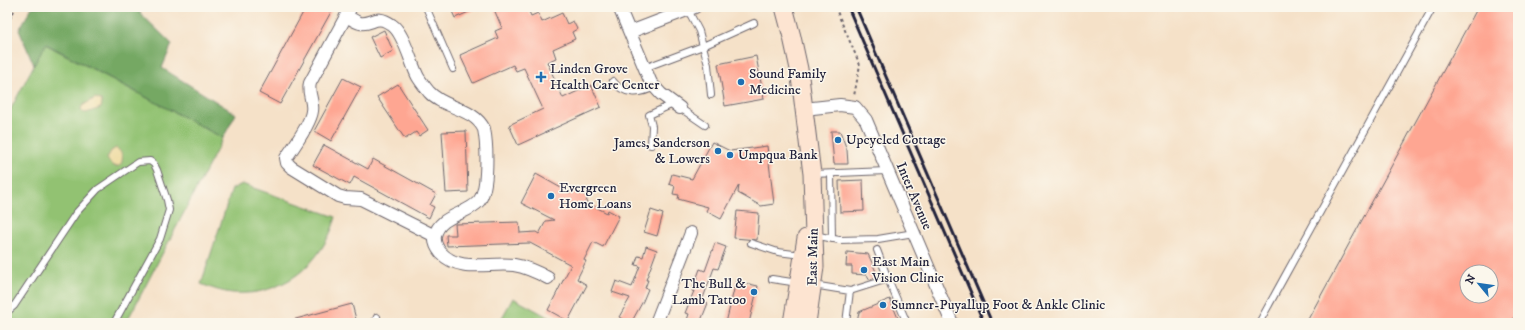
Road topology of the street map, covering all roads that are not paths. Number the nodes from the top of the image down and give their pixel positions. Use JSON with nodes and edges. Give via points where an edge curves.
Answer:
{"nodes":[{"id":1,"x":426,"y":7,"type":"edge"},
{"id":2,"x":619,"y":7,"type":"edge"},
{"id":3,"x":784,"y":7,"type":"edge"},
{"id":4,"x":1433,"y":7,"type":"edge"},
{"id":5,"x":690,"y":8,"type":"edge"},
{"id":6,"x":349,"y":12,"type":"edge"},
{"id":7,"x":754,"y":23,"type":"dead end"},
{"id":8,"x":630,"y":32,"type":"junction"},
{"id":9,"x":703,"y":46,"type":"junction"},
{"id":10,"x":644,"y":68,"type":"junction"},
{"id":11,"x":453,"y":69,"type":"dead end"},
{"id":12,"x":613,"y":81,"type":"dead end"},
{"id":13,"x":654,"y":88,"type":"junction"},
{"id":14,"x":711,"y":95,"type":"dead end"},
{"id":15,"x":676,"y":106,"type":"junction"},
{"id":16,"x":804,"y":109,"type":"junction"},
{"id":17,"x":705,"y":125,"type":"dead end"},
{"id":18,"x":651,"y":145,"type":"dead end"},
{"id":19,"x":887,"y":172,"type":"junction"},
{"id":20,"x":831,"y":174,"type":"junction"},
{"id":21,"x":812,"y":183,"type":"junction"},
{"id":22,"x":691,"y":233,"type":"dead end"},
{"id":23,"x":914,"y":233,"type":"junction"},
{"id":24,"x":814,"y":234,"type":"junction"},
{"id":25,"x":435,"y":236,"type":"junction"},
{"id":26,"x":832,"y":239,"type":"junction"},
{"id":27,"x":751,"y":243,"type":"dead end"},
{"id":28,"x":877,"y":250,"type":"dead end"},
{"id":29,"x":804,"y":255,"type":"junction"},
{"id":30,"x":548,"y":278,"type":"dead end"},
{"id":31,"x":772,"y":279,"type":"dead end"},
{"id":32,"x":888,"y":279,"type":"junction"},
{"id":33,"x":804,"y":287,"type":"junction"},
{"id":34,"x":850,"y":291,"type":"junction"},
{"id":35,"x":7,"y":312,"type":"edge"},
{"id":36,"x":114,"y":323,"type":"edge"},
{"id":37,"x":656,"y":323,"type":"edge"},
{"id":38,"x":791,"y":323,"type":"edge"},
{"id":39,"x":806,"y":323,"type":"edge"},
{"id":40,"x":846,"y":323,"type":"edge"},
{"id":41,"x":907,"y":323,"type":"edge"},
{"id":42,"x":952,"y":323,"type":"edge"},
{"id":43,"x":1259,"y":323,"type":"edge"}],
"edges":[{"from":1,"to":11,"type":"lane"},
{"from":2,"to":8,"type":"street"},
{"from":3,"to":16,"type":"main road","name":"East Main","via":[[799,69]]},
{"from":4,"to":43,"type":"lane"},
{"from":5,"to":8,"type":"street"},
{"from":5,"to":9,"type":"lane"},
{"from":6,"to":25,"type":"street","via":[[359,23],[378,19],[394,26],[418,77],[430,94],[466,112],[484,129],[486,180],[482,196],[474,206],[447,219]]},
{"from":6,"to":25,"type":"street","via":[[310,83],[312,113],[286,158],[291,167],[338,196],[361,199]]},
{"from":7,"to":9,"type":"lane"},
{"from":8,"to":10,"type":"street"},
{"from":9,"to":10,"type":"lane"},
{"from":9,"to":14,"type":"lane"},
{"from":10,"to":13,"type":"street"},
{"from":12,"to":13,"type":"lane","via":[[618,88],[635,93]]},
{"from":13,"to":15,"type":"street"},
{"from":15,"to":17,"type":"lane"},
{"from":15,"to":18,"type":"lane","via":[[649,115],[652,126]]},
{"from":16,"to":19,"type":"street","name":"Inter Avenue","via":[[840,105],[855,107],[866,120]]},
{"from":16,"to":21,"type":"main road","name":"East Main"},
{"from":19,"to":20,"type":"lane"},
{"from":19,"to":23,"type":"street","name":"Inter Avenue"},
{"from":20,"to":21,"type":"lane"},
{"from":20,"to":26,"type":"lane"},
{"from":21,"to":24,"type":"main road","name":"East Main"},
{"from":21,"to":29,"type":"main road","name":"East Main"},
{"from":22,"to":37,"type":"street"},
{"from":23,"to":26,"type":"lane","via":[[878,239]]},
{"from":23,"to":42,"type":"street","name":"Inter Avenue"},
{"from":24,"to":26,"type":"lane"},
{"from":24,"to":33,"type":"main road","name":"East Main","via":[[815,267]]},
{"from":25,"to":30,"type":"street","via":[[438,250],[456,263],[513,265],[528,268]]},
{"from":27,"to":29,"type":"lane","via":[[778,252]]},
{"from":28,"to":32,"type":"lane"},
{"from":29,"to":33,"type":"main road","name":"East Main"},
{"from":31,"to":33,"type":"lane"},
{"from":32,"to":34,"type":"lane"},
{"from":32,"to":41,"type":"lane"},
{"from":33,"to":34,"type":"lane"},
{"from":33,"to":38,"type":"main road","name":"East Main"},
{"from":33,"to":39,"type":"main road","name":"East Main"},
{"from":34,"to":40,"type":"lane"},
{"from":35,"to":36,"type":"lane","via":[[14,306],[76,213],[98,189],[138,162],[150,161],[157,170],[169,210],[160,239]]}]}
